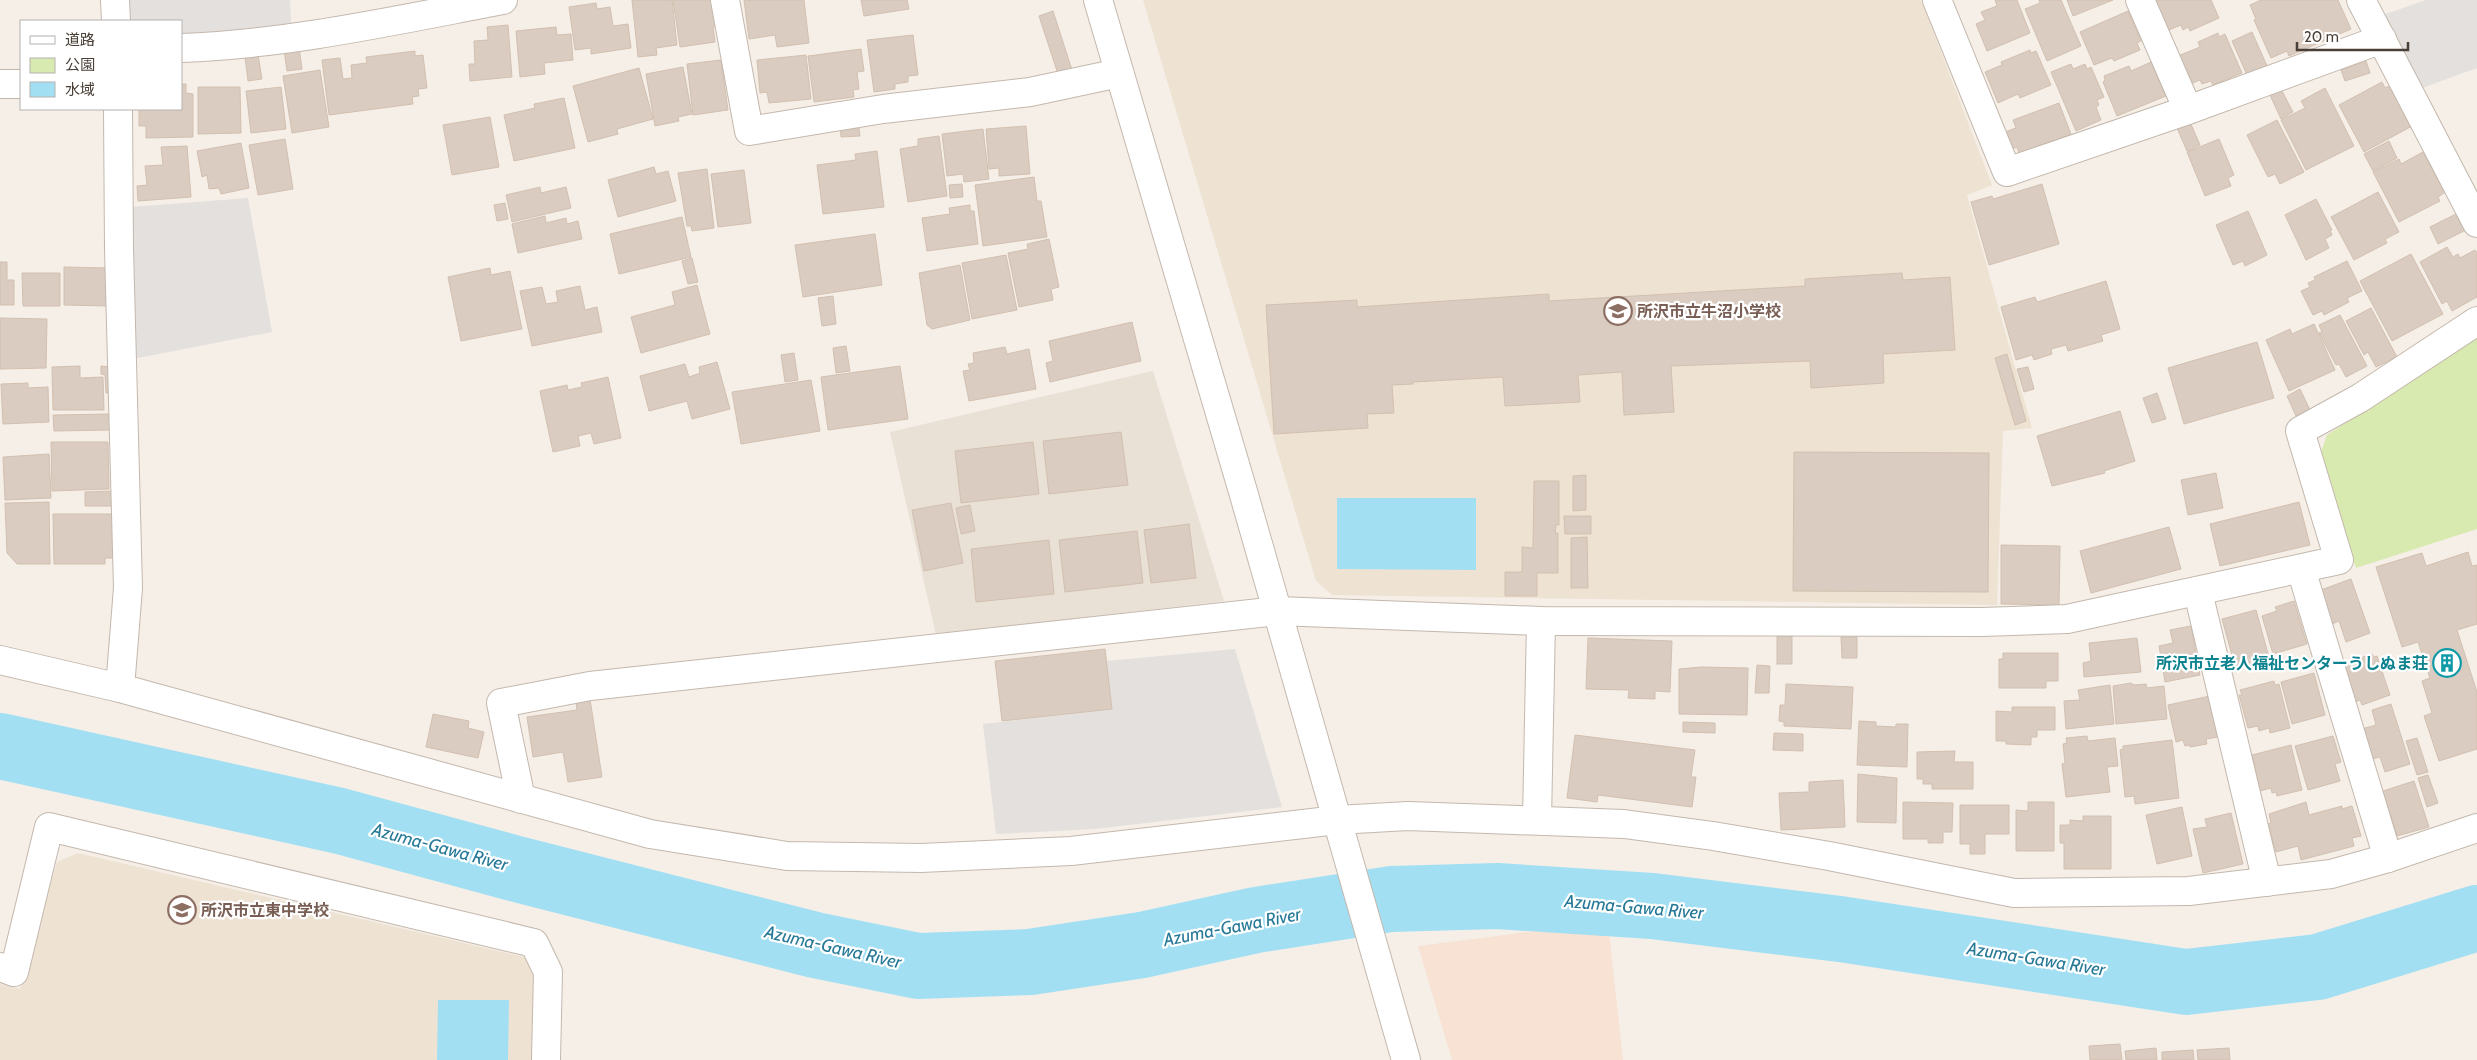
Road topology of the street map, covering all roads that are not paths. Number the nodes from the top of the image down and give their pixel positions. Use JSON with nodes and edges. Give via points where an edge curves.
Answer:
{"nodes":[{"id":1,"x":115,"y":0,"type":"edge"},
{"id":2,"x":503,"y":0,"type":"edge"},
{"id":3,"x":725,"y":0,"type":"edge"},
{"id":4,"x":1098,"y":0,"type":"edge"},
{"id":5,"x":1938,"y":0,"type":"edge"},
{"id":6,"x":2140,"y":0,"type":"edge"},
{"id":7,"x":2361,"y":0,"type":"edge"},
{"id":8,"x":116,"y":20,"type":"edge"},
{"id":9,"x":2382,"y":39,"type":"junction"},
{"id":10,"x":182,"y":48,"type":"edge"},
{"id":11,"x":1119,"y":73,"type":"junction"},
{"id":12,"x":0,"y":84,"type":"edge"},
{"id":13,"x":20,"y":84,"type":"edge"},
{"id":14,"x":118,"y":110,"type":"edge"},
{"id":15,"x":2188,"y":110,"type":"junction"},
{"id":16,"x":2477,"y":223,"type":"edge"},
{"id":17,"x":2477,"y":321,"type":"edge"},
{"id":18,"x":2301,"y":569,"type":"junction"},
{"id":19,"x":2198,"y":592,"type":"junction"},
{"id":20,"x":1277,"y":611,"type":"junction"},
{"id":21,"x":1542,"y":621,"type":"junction"},
{"id":22,"x":0,"y":660,"type":"edge"},
{"id":23,"x":120,"y":688,"type":"junction"},
{"id":24,"x":521,"y":799,"type":"junction"},
{"id":25,"x":1536,"y":820,"type":"junction"},
{"id":26,"x":2477,"y":828,"type":"edge"},
{"id":27,"x":1340,"y":831,"type":"junction"},
{"id":28,"x":2388,"y":858,"type":"junction"},
{"id":29,"x":2267,"y":882,"type":"junction"},
{"id":30,"x":0,"y":967,"type":"edge"},
{"id":31,"x":546,"y":1060,"type":"edge"},
{"id":32,"x":1406,"y":1060,"type":"edge"}],
"edges":[{"from":1,"to":8,"type":"street"},
{"from":2,"to":10,"type":"street","via":[[327,34]]},
{"from":3,"to":11,"type":"street","via":[[749,131],[883,109],[1030,92]]},
{"from":4,"to":11,"type":"street"},
{"from":5,"to":15,"type":"street","via":[[2007,172]]},
{"from":6,"to":15,"type":"street"},
{"from":7,"to":9,"type":"street"},
{"from":9,"to":15,"type":"street"},
{"from":9,"to":16,"type":"street"},
{"from":11,"to":20,"type":"street"},
{"from":12,"to":13,"type":"street"},
{"from":14,"to":23,"type":"street","via":[[128,588]]},
{"from":17,"to":18,"type":"street","via":[[2360,398],[2300,431],[2339,560]]},
{"from":18,"to":19,"type":"street"},
{"from":18,"to":28,"type":"street"},
{"from":19,"to":21,"type":"street","via":[[2067,619],[1982,622]]},
{"from":19,"to":29,"type":"street"},
{"from":20,"to":21,"type":"street"},
{"from":20,"to":24,"type":"street","via":[[590,686],[501,703]]},
{"from":20,"to":27,"type":"street"},
{"from":21,"to":25,"type":"street"},
{"from":22,"to":23,"type":"street"},
{"from":23,"to":24,"type":"street"},
{"from":24,"to":27,"type":"street","via":[[650,834],[787,856],[921,858],[1071,851]]},
{"from":25,"to":27,"type":"street","via":[[1408,816]]},
{"from":25,"to":29,"type":"street","via":[[1624,824],[1713,836],[2014,893],[2189,891]]},
{"from":26,"to":28,"type":"street"},
{"from":27,"to":32,"type":"street"},
{"from":28,"to":29,"type":"street","via":[[2331,874]]},
{"from":30,"to":31,"type":"street","via":[[14,972],[49,827],[534,943],[548,972]]}]}
